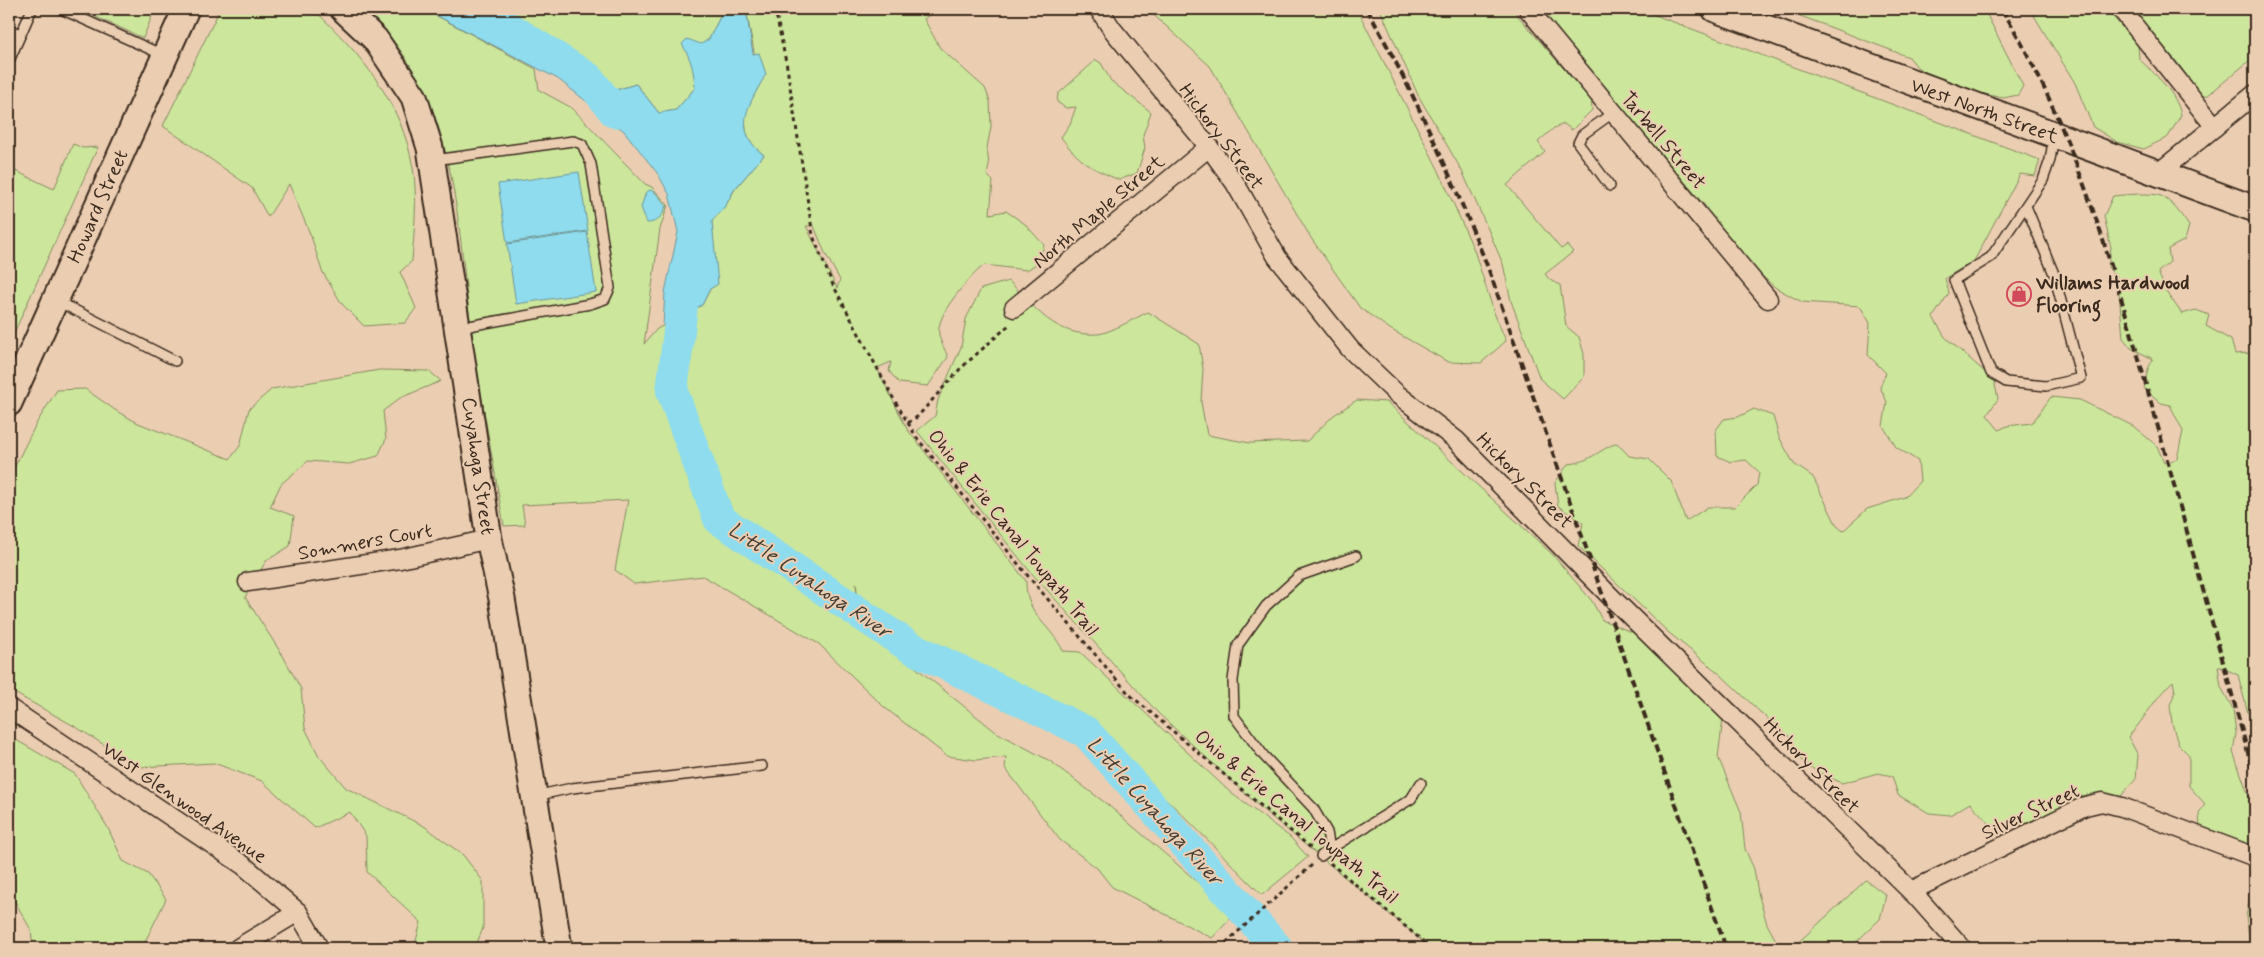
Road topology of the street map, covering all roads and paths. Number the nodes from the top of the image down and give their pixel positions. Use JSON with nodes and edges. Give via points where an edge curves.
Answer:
{"nodes":[{"id":1,"x":32,"y":9,"type":"edge"},
{"id":2,"x":61,"y":9,"type":"edge"},
{"id":3,"x":186,"y":9,"type":"edge"},
{"id":4,"x":343,"y":9,"type":"edge"},
{"id":5,"x":775,"y":9,"type":"edge"},
{"id":6,"x":1099,"y":9,"type":"edge"},
{"id":7,"x":1528,"y":9,"type":"edge"},
{"id":8,"x":1715,"y":9,"type":"edge"},
{"id":9,"x":2121,"y":9,"type":"edge"},
{"id":10,"x":9,"y":30,"type":"edge"},
{"id":11,"x":21,"y":34,"type":"junction"},
{"id":12,"x":165,"y":56,"type":"junction"},
{"id":13,"x":9,"y":61,"type":"edge"},
{"id":14,"x":2255,"y":94,"type":"edge"},
{"id":15,"x":1614,"y":112,"type":"junction"},
{"id":16,"x":2214,"y":127,"type":"junction"},
{"id":17,"x":2054,"y":136,"type":"junction"},
{"id":18,"x":1209,"y":147,"type":"junction"},
{"id":19,"x":432,"y":160,"type":"junction"},
{"id":20,"x":2157,"y":174,"type":"junction"},
{"id":21,"x":1610,"y":186,"type":"dead end"},
{"id":22,"x":2026,"y":206,"type":"junction"},
{"id":23,"x":2255,"y":209,"type":"edge"},
{"id":24,"x":1768,"y":299,"type":"dead end"},
{"id":25,"x":55,"y":300,"type":"junction"},
{"id":26,"x":1014,"y":308,"type":"joint"},
{"id":27,"x":458,"y":328,"type":"junction"},
{"id":28,"x":175,"y":361,"type":"dead end"},
{"id":29,"x":9,"y":403,"type":"edge"},
{"id":30,"x":908,"y":423,"type":"junction"},
{"id":31,"x":489,"y":539,"type":"junction"},
{"id":32,"x":1356,"y":556,"type":"dead end"},
{"id":33,"x":248,"y":582,"type":"dead end"},
{"id":34,"x":9,"y":708,"type":"edge"},
{"id":35,"x":762,"y":766,"type":"dead end"},
{"id":36,"x":1421,"y":783,"type":"dead end"},
{"id":37,"x":534,"y":796,"type":"junction"},
{"id":38,"x":1330,"y":849,"type":"junction"},
{"id":39,"x":1321,"y":856,"type":"junction"},
{"id":40,"x":2255,"y":857,"type":"edge"},
{"id":41,"x":1911,"y":891,"type":"junction"},
{"id":42,"x":298,"y":912,"type":"junction"},
{"id":43,"x":238,"y":948,"type":"edge"},
{"id":44,"x":319,"y":948,"type":"edge"},
{"id":45,"x":559,"y":948,"type":"edge"},
{"id":46,"x":1220,"y":948,"type":"edge"},
{"id":47,"x":1431,"y":948,"type":"edge"},
{"id":48,"x":1962,"y":948,"type":"edge"}],
"edges":[{"from":1,"to":11,"type":"lane"},
{"from":2,"to":12,"type":"lane"},
{"from":3,"to":12,"type":"street","name":"Howard Street"},
{"from":4,"to":19,"type":"street","name":"Cuyahoga Street","via":[[375,39],[414,97]]},
{"from":5,"to":30,"type":"path","name":"Ohio & Erie Canal Towpath Trail","via":[[813,236],[832,283]]},
{"from":6,"to":18,"type":"street","name":"Hickory Street"},
{"from":7,"to":15,"type":"street","name":"Tarbell Street"},
{"from":8,"to":17,"type":"street","name":"West North Street"},
{"from":9,"to":16,"type":"street"},
{"from":10,"to":11,"type":"lane"},
{"from":11,"to":13,"type":"lane"},
{"from":12,"to":25,"type":"street","name":"Howard Street"},
{"from":14,"to":16,"type":"street"},
{"from":15,"to":21,"type":"lane","via":[[1582,135],[1578,143]]},
{"from":15,"to":24,"type":"street","name":"Tarbell Street"},
{"from":16,"to":20,"type":"street"},
{"from":17,"to":20,"type":"street","name":"West North Street"},
{"from":17,"to":22,"type":"lane","via":[[2043,180]]},
{"from":18,"to":26,"type":"street","name":"North Maple Street"},
{"from":18,"to":41,"type":"street","name":"Hickory Street","via":[[1235,183],[1277,257],[1350,349],[1397,394],[1456,440]]},
{"from":19,"to":27,"type":"street","name":"Cuyahoga Street"},
{"from":19,"to":27,"type":"lane","via":[[573,141],[582,144],[591,164],[604,247],[610,288],[605,299]]},
{"from":20,"to":23,"type":"street","name":"West North Street"},
{"from":22,"to":22,"type":"lane","via":[[1991,257],[1954,280],[1991,373],[2006,382],[2046,386],[2081,378],[2054,274]]},
{"from":25,"to":28,"type":"lane"},
{"from":25,"to":29,"type":"street","name":"Howard Street"},
{"from":26,"to":30,"type":"path","via":[[1016,318]]},
{"from":27,"to":31,"type":"street","name":"Cuyahoga Street"},
{"from":30,"to":39,"type":"path","name":"Ohio & Erie Canal Towpath Trail","via":[[994,535],[1129,694]]},
{"from":31,"to":33,"type":"street","name":"Sommers Court","via":[[400,559]]},
{"from":31,"to":37,"type":"street","name":"Cuyahoga Street"},
{"from":32,"to":38,"type":"lane","via":[[1299,576],[1266,606],[1238,645],[1233,680],[1234,716],[1270,763],[1313,808],[1327,832]]},
{"from":34,"to":42,"type":"street","name":"West Glenwood Avenue","via":[[243,865]]},
{"from":35,"to":37,"type":"lane","via":[[572,788]]},
{"from":36,"to":38,"type":"lane","via":[[1411,799]]},
{"from":37,"to":45,"type":"street","name":"Cuyahoga Street"},
{"from":38,"to":39,"type":"lane"},
{"from":39,"to":46,"type":"path"},
{"from":39,"to":47,"type":"path","name":"Ohio & Erie Canal Towpath Trail"},
{"from":40,"to":41,"type":"street","name":"Silver Street","via":[[2102,802],[2085,806]]},
{"from":41,"to":48,"type":"street","name":"Hickory Street"},
{"from":42,"to":43,"type":"street"},
{"from":42,"to":44,"type":"street","name":"West Glenwood Avenue"}]}
